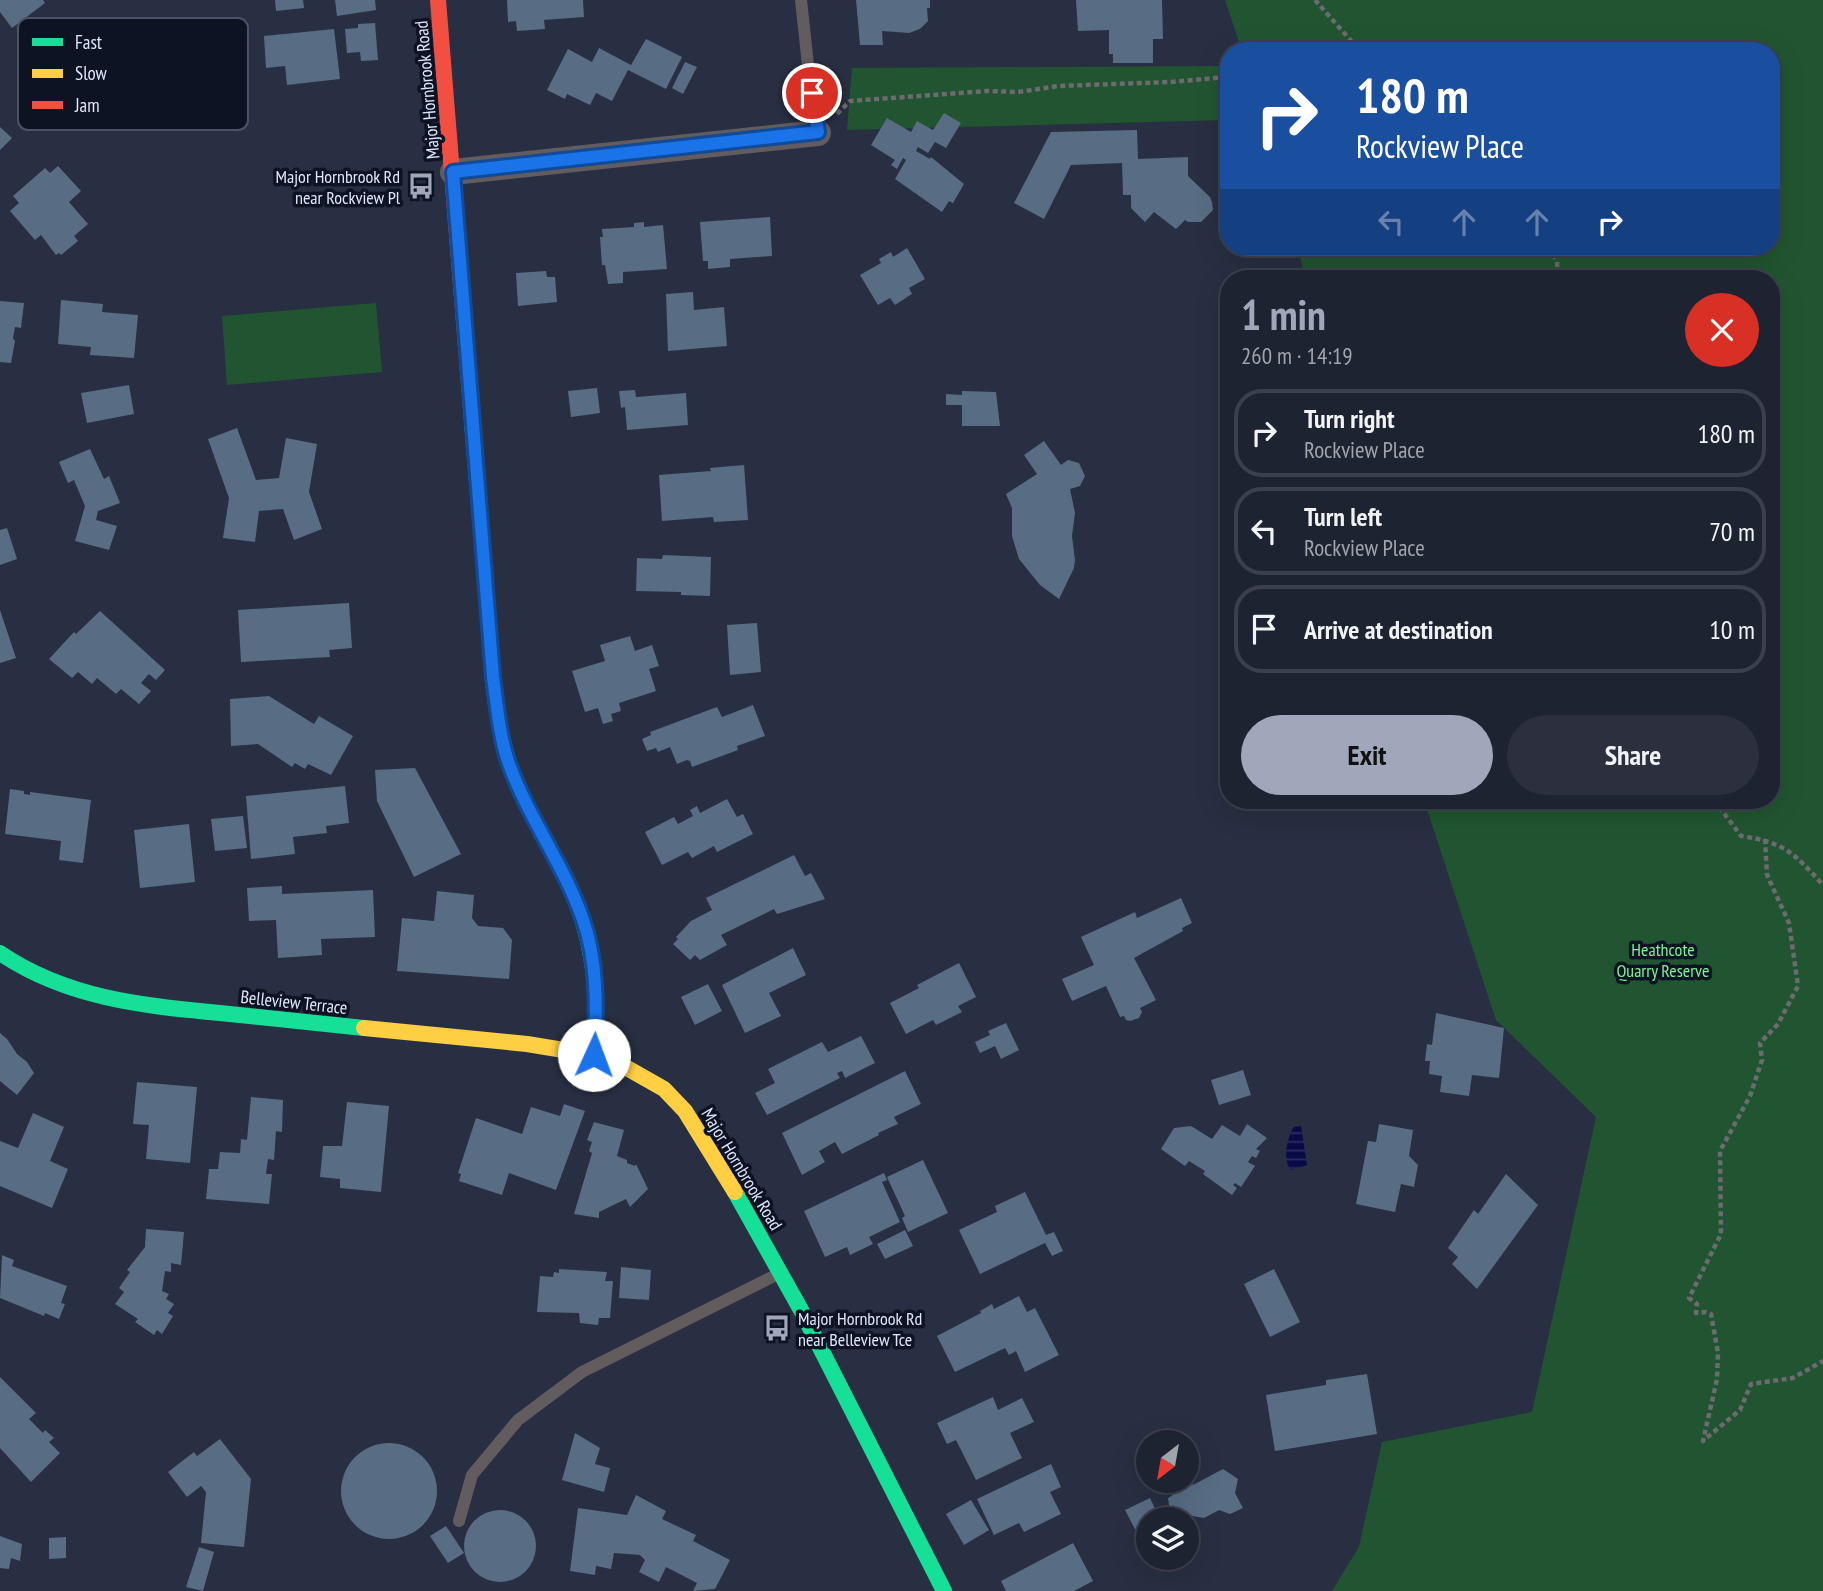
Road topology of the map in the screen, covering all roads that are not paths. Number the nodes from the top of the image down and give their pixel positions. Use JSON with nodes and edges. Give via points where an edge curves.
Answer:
{"nodes":[{"id":1,"x":438,"y":0,"type":"edge"},
{"id":2,"x":801,"y":0,"type":"edge"},
{"id":3,"x":818,"y":132,"type":"joint"},
{"id":4,"x":453,"y":172,"type":"junction"},
{"id":5,"x":0,"y":953,"type":"edge"},
{"id":6,"x":594,"y":1055,"type":"junction"},
{"id":7,"x":780,"y":1273,"type":"junction"},
{"id":8,"x":459,"y":1521,"type":"dead end"},
{"id":9,"x":944,"y":1591,"type":"edge"}],
"edges":[{"from":1,"to":4,"type":"street","name":"Major Hornbrook Road"},
{"from":2,"to":3,"type":"lane"},
{"from":3,"to":4,"type":"street"},
{"from":4,"to":6,"type":"street","name":"Major Hornbrook Road","via":[[501,734],[509,763],[582,917],[594,974]]},
{"from":5,"to":6,"type":"street","name":"Belleview Terrace","via":[[46,980],[137,1005],[527,1044]]},
{"from":6,"to":7,"type":"street","name":"Major Hornbrook Road","via":[[643,1075],[685,1111]]},
{"from":7,"to":8,"type":"lane","via":[[582,1371],[518,1420],[472,1475]]},
{"from":7,"to":9,"type":"street","name":"Major Hornbrook Road"}]}
